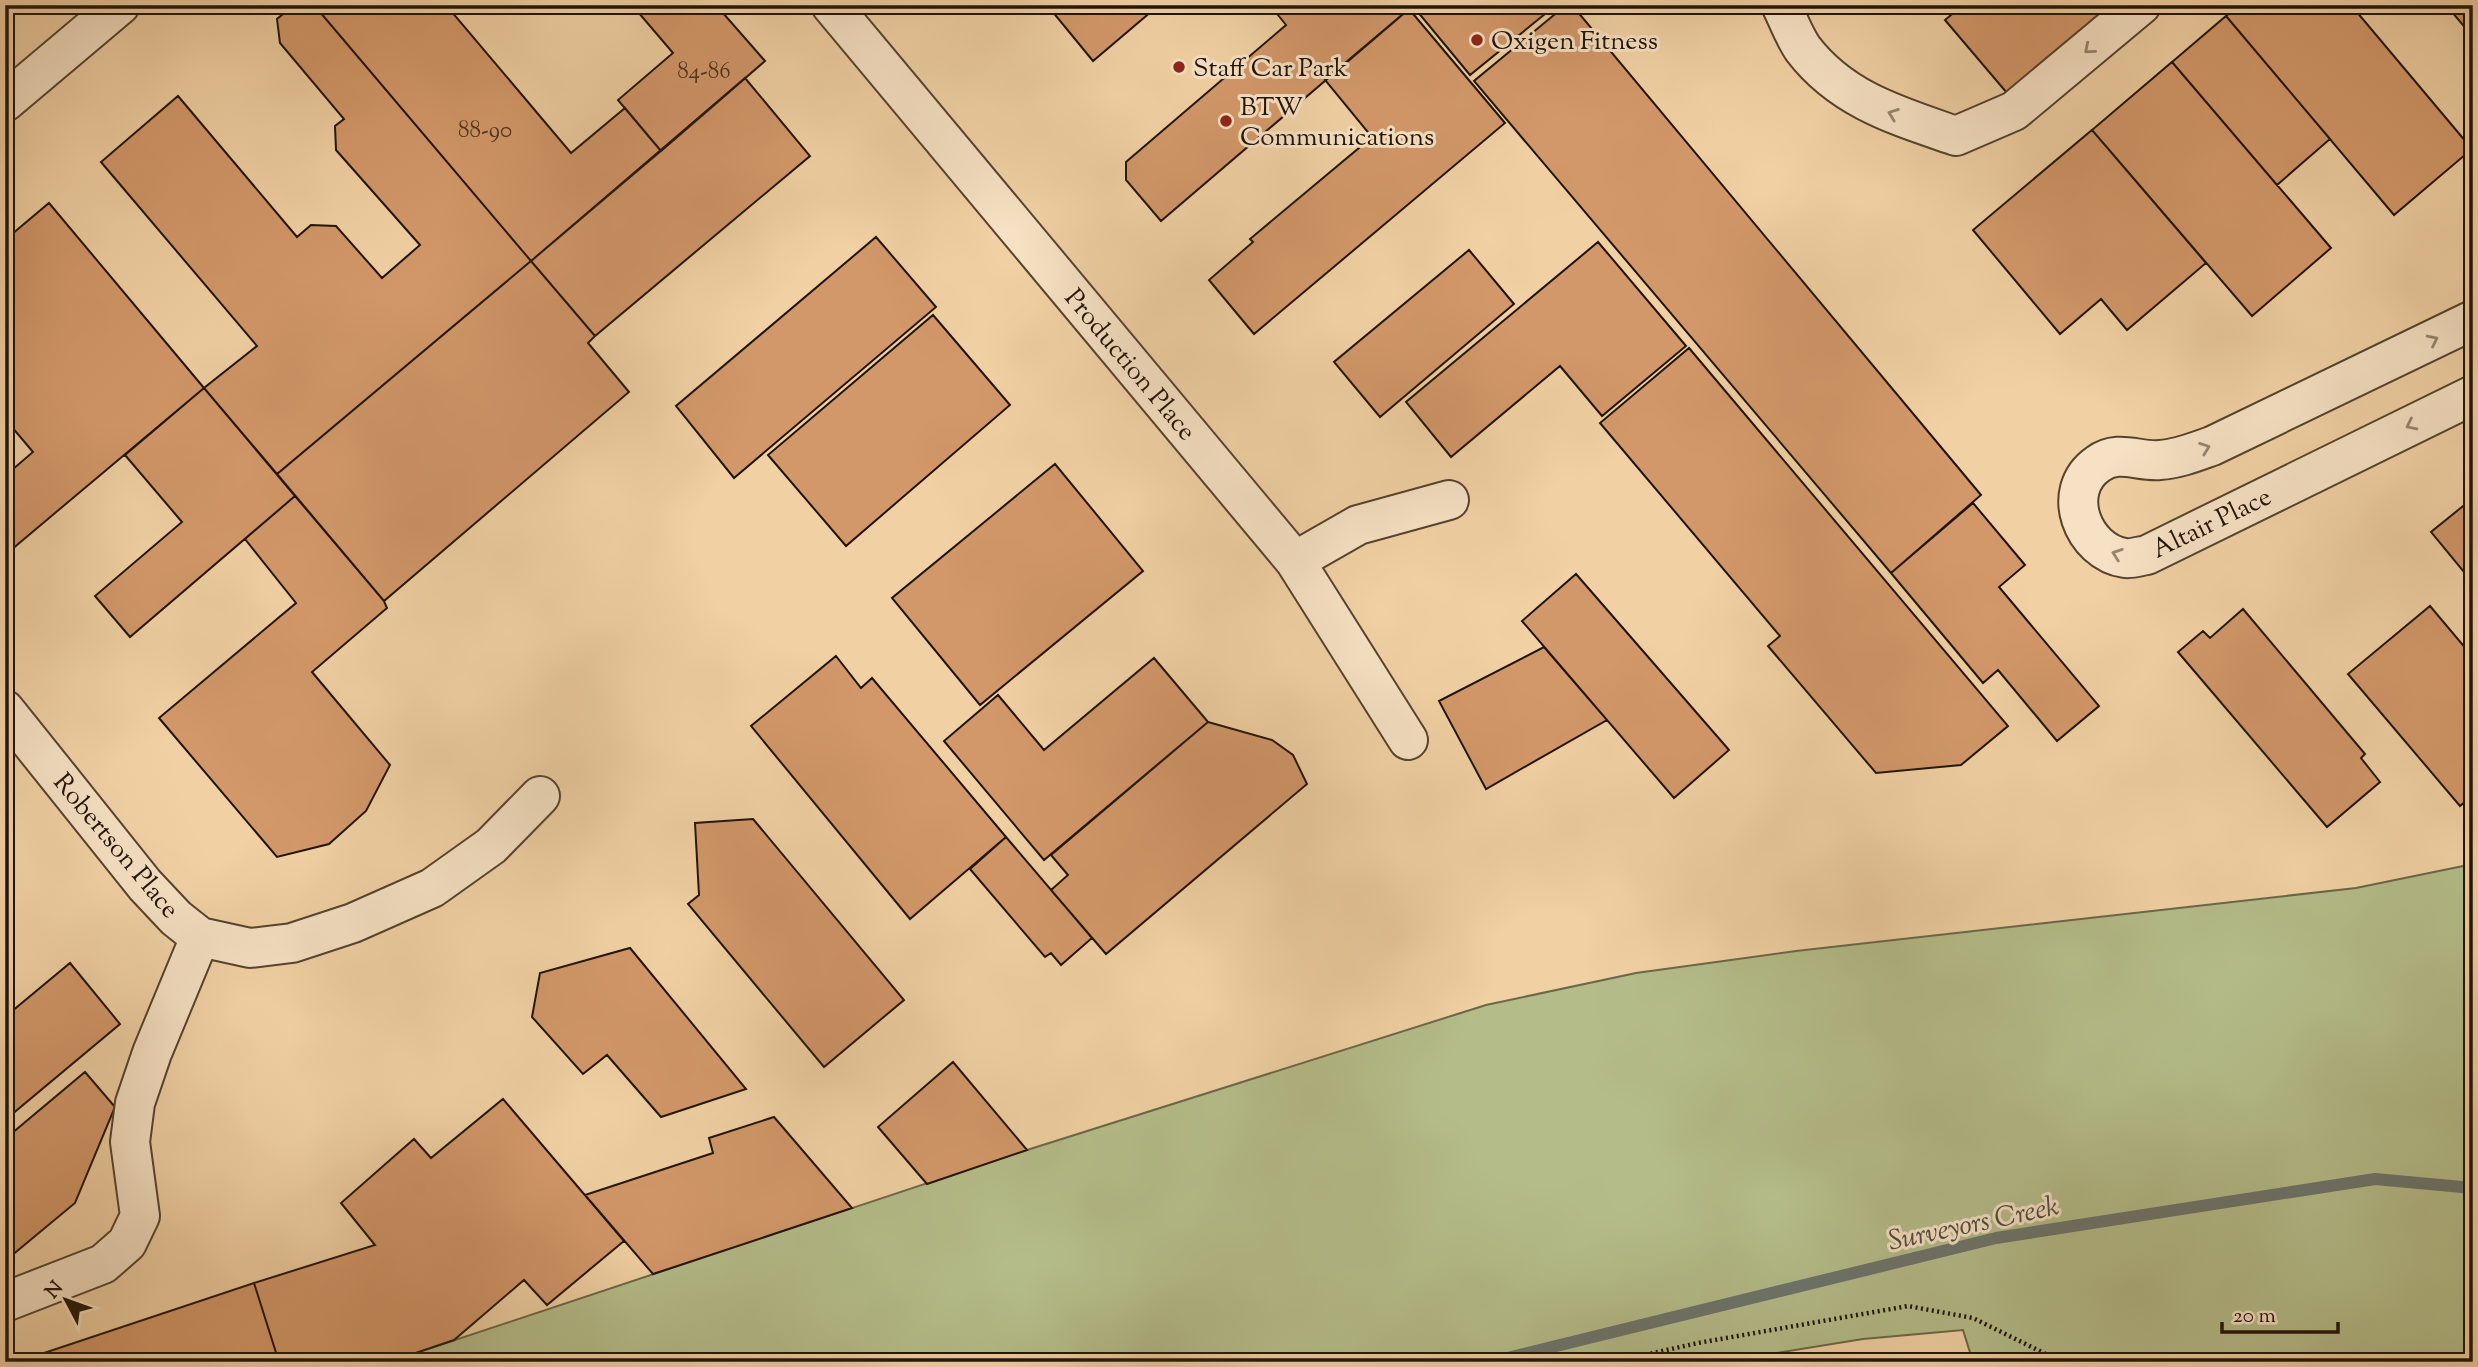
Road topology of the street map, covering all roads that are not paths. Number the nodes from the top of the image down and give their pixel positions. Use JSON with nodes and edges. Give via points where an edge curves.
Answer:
{"nodes":[{"id":1,"x":120,"y":5,"type":"edge"},
{"id":2,"x":831,"y":5,"type":"edge"},
{"id":3,"x":1781,"y":5,"type":"edge"},
{"id":4,"x":2141,"y":5,"type":"edge"},
{"id":5,"x":5,"y":102,"type":"edge"},
{"id":6,"x":2473,"y":320,"type":"edge"},
{"id":7,"x":2473,"y":395,"type":"edge"},
{"id":8,"x":1449,"y":500,"type":"dead end"},
{"id":9,"x":1295,"y":561,"type":"junction"},
{"id":10,"x":5,"y":710,"type":"edge"},
{"id":11,"x":1408,"y":740,"type":"dead end"},
{"id":12,"x":540,"y":796,"type":"dead end"},
{"id":13,"x":200,"y":937,"type":"junction"},
{"id":14,"x":5,"y":1303,"type":"edge"}],
"edges":[{"from":1,"to":5,"type":"street"},
{"from":2,"to":9,"type":"street","name":"Production Place"},
{"from":4,"to":3,"type":"street","one_way":true,"via":[[2014,111],[1956,136],[1877,108],[1832,80],[1802,46]]},
{"from":7,"to":6,"type":"street","name":"Altair Place","one_way":true,"via":[[2147,555],[2128,558],[2111,554],[2095,543],[2082,525],[2078,507],[2081,486],[2099,463],[2124,455],[2177,458],[2212,446]]},
{"from":8,"to":9,"type":"street","via":[[1358,525]]},
{"from":9,"to":11,"type":"street","name":"Production Place"},
{"from":10,"to":13,"type":"street","name":"Robertson Place","via":[[145,885]]},
{"from":12,"to":13,"type":"street","name":"Robertson Place","via":[[491,846],[432,888],[353,923],[292,943],[250,948]]},
{"from":13,"to":14,"type":"street","via":[[135,1103],[130,1142],[140,1216],[127,1243],[103,1264]]}]}
